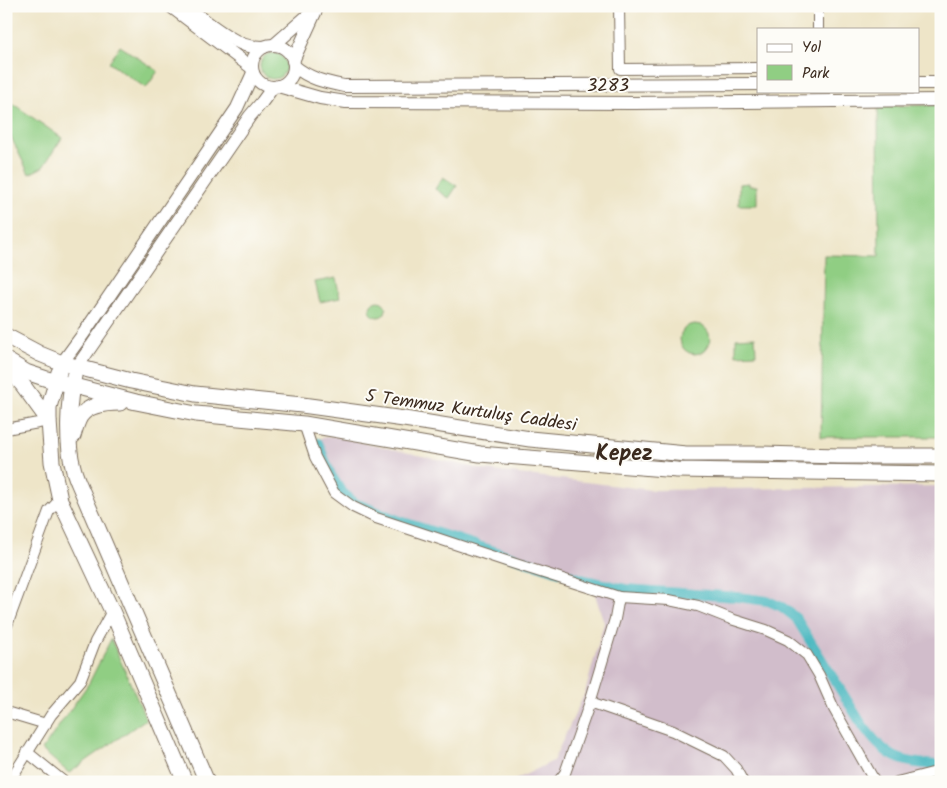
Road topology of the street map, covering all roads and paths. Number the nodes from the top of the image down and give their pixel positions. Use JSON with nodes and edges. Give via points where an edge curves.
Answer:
{"nodes":[{"id":1,"x":170,"y":6,"type":"edge"},
{"id":2,"x":186,"y":6,"type":"edge"},
{"id":3,"x":318,"y":6,"type":"edge"},
{"id":4,"x":619,"y":6,"type":"edge"},
{"id":5,"x":818,"y":6,"type":"edge"},
{"id":6,"x":818,"y":28,"type":"edge"},
{"id":7,"x":269,"y":46,"type":"junction"},
{"id":8,"x":293,"y":64,"type":"junction"},
{"id":9,"x":757,"y":68,"type":"edge"},
{"id":10,"x":253,"y":70,"type":"junction"},
{"id":11,"x":920,"y":83,"type":"edge"},
{"id":12,"x":941,"y":83,"type":"edge"},
{"id":13,"x":757,"y":84,"type":"edge"},
{"id":14,"x":275,"y":87,"type":"junction"},
{"id":15,"x":941,"y":100,"type":"edge"},
{"id":16,"x":6,"y":336,"type":"edge"},
{"id":17,"x":6,"y":360,"type":"edge"},
{"id":18,"x":69,"y":365,"type":"junction"},
{"id":19,"x":6,"y":367,"type":"edge"},
{"id":20,"x":56,"y":382,"type":"junction"},
{"id":21,"x":72,"y":386,"type":"junction"},
{"id":22,"x":136,"y":402,"type":"junction"},
{"id":23,"x":49,"y":421,"type":"junction"},
{"id":24,"x":304,"y":424,"type":"junction"},
{"id":25,"x":6,"y":430,"type":"edge"},
{"id":26,"x":70,"y":447,"type":"junction"},
{"id":27,"x":941,"y":456,"type":"edge"},
{"id":28,"x":941,"y":474,"type":"edge"},
{"id":29,"x":60,"y":500,"type":"junction"},
{"id":30,"x":619,"y":597,"type":"junction"},
{"id":31,"x":112,"y":611,"type":"junction"},
{"id":32,"x":6,"y":628,"type":"edge"},
{"id":33,"x":590,"y":702,"type":"junction"},
{"id":34,"x":6,"y":712,"type":"edge"},
{"id":35,"x":46,"y":724,"type":"junction"},
{"id":36,"x":27,"y":752,"type":"junction"},
{"id":37,"x":941,"y":772,"type":"edge"},
{"id":38,"x":9,"y":782,"type":"edge"},
{"id":39,"x":64,"y":782,"type":"edge"},
{"id":40,"x":185,"y":782,"type":"edge"},
{"id":41,"x":207,"y":782,"type":"edge"},
{"id":42,"x":558,"y":782,"type":"edge"},
{"id":43,"x":743,"y":782,"type":"edge"},
{"id":44,"x":875,"y":782,"type":"edge"},
{"id":45,"x":897,"y":782,"type":"edge"}],
"edges":[{"from":1,"to":10,"type":"street"},
{"from":2,"to":7,"type":"street","via":[[241,44]]},
{"from":3,"to":7,"type":"street"},
{"from":3,"to":8,"type":"street"},
{"from":4,"to":9,"type":"street","via":[[620,69]]},
{"from":5,"to":6,"type":"street"},
{"from":7,"to":8,"type":"street","via":[[284,48]]},
{"from":7,"to":10,"type":"street","via":[[256,54]]},
{"from":8,"to":13,"type":"street","name":"3283","via":[[304,74],[344,86]]},
{"from":8,"to":14,"type":"street","via":[[289,79]]},
{"from":10,"to":14,"type":"street","via":[[259,81]]},
{"from":10,"to":18,"type":"street","via":[[238,108],[95,317]]},
{"from":11,"to":12,"type":"street"},
{"from":14,"to":15,"type":"street","name":"3283","via":[[346,102]]},
{"from":14,"to":18,"type":"street","via":[[250,116]]},
{"from":16,"to":18,"type":"main road","name":"5 Temmuz Kurtuluş Caddesi"},
{"from":17,"to":20,"type":"main road","name":"5 Temmuz Kurtuluş Caddesi","via":[[26,372]]},
{"from":18,"to":20,"type":"main road"},
{"from":18,"to":21,"type":"main road"},
{"from":18,"to":27,"type":"main road","name":"5 Temmuz Kurtuluş Caddesi","via":[[195,394],[302,405],[530,439],[634,450],[686,454]]},
{"from":19,"to":23,"type":"main road"},
{"from":20,"to":21,"type":"main road","name":"5 Temmuz Kurtuluş Caddesi"},
{"from":20,"to":23,"type":"main road"},
{"from":21,"to":22,"type":"main road","name":"5 Temmuz Kurtuluş Caddesi"},
{"from":21,"to":26,"type":"main road"},
{"from":22,"to":24,"type":"main road","name":"5 Temmuz Kurtuluş Caddesi","via":[[196,414]]},
{"from":22,"to":26,"type":"main road","via":[[105,403],[83,412]]},
{"from":23,"to":25,"type":"street"},
{"from":23,"to":29,"type":"main road","via":[[52,462]]},
{"from":24,"to":28,"type":"main road","name":"5 Temmuz Kurtuluş Caddesi","via":[[480,454],[638,467]]},
{"from":24,"to":30,"type":"street","via":[[316,458],[334,493],[353,507],[398,526]]},
{"from":26,"to":41,"type":"main road","via":[[78,482]]},
{"from":29,"to":31,"type":"main road"},
{"from":29,"to":32,"type":"street","via":[[49,511]]},
{"from":30,"to":33,"type":"street"},
{"from":30,"to":44,"type":"street","via":[[669,600],[698,606],[788,640],[807,655]]},
{"from":31,"to":35,"type":"street","via":[[94,642],[80,682]]},
{"from":31,"to":40,"type":"main road"},
{"from":33,"to":42,"type":"street","via":[[565,773]]},
{"from":33,"to":43,"type":"street","via":[[673,731],[724,756]]},
{"from":34,"to":35,"type":"street"},
{"from":35,"to":36,"type":"street"},
{"from":36,"to":38,"type":"street"},
{"from":36,"to":39,"type":"street"},
{"from":37,"to":45,"type":"street"}]}
